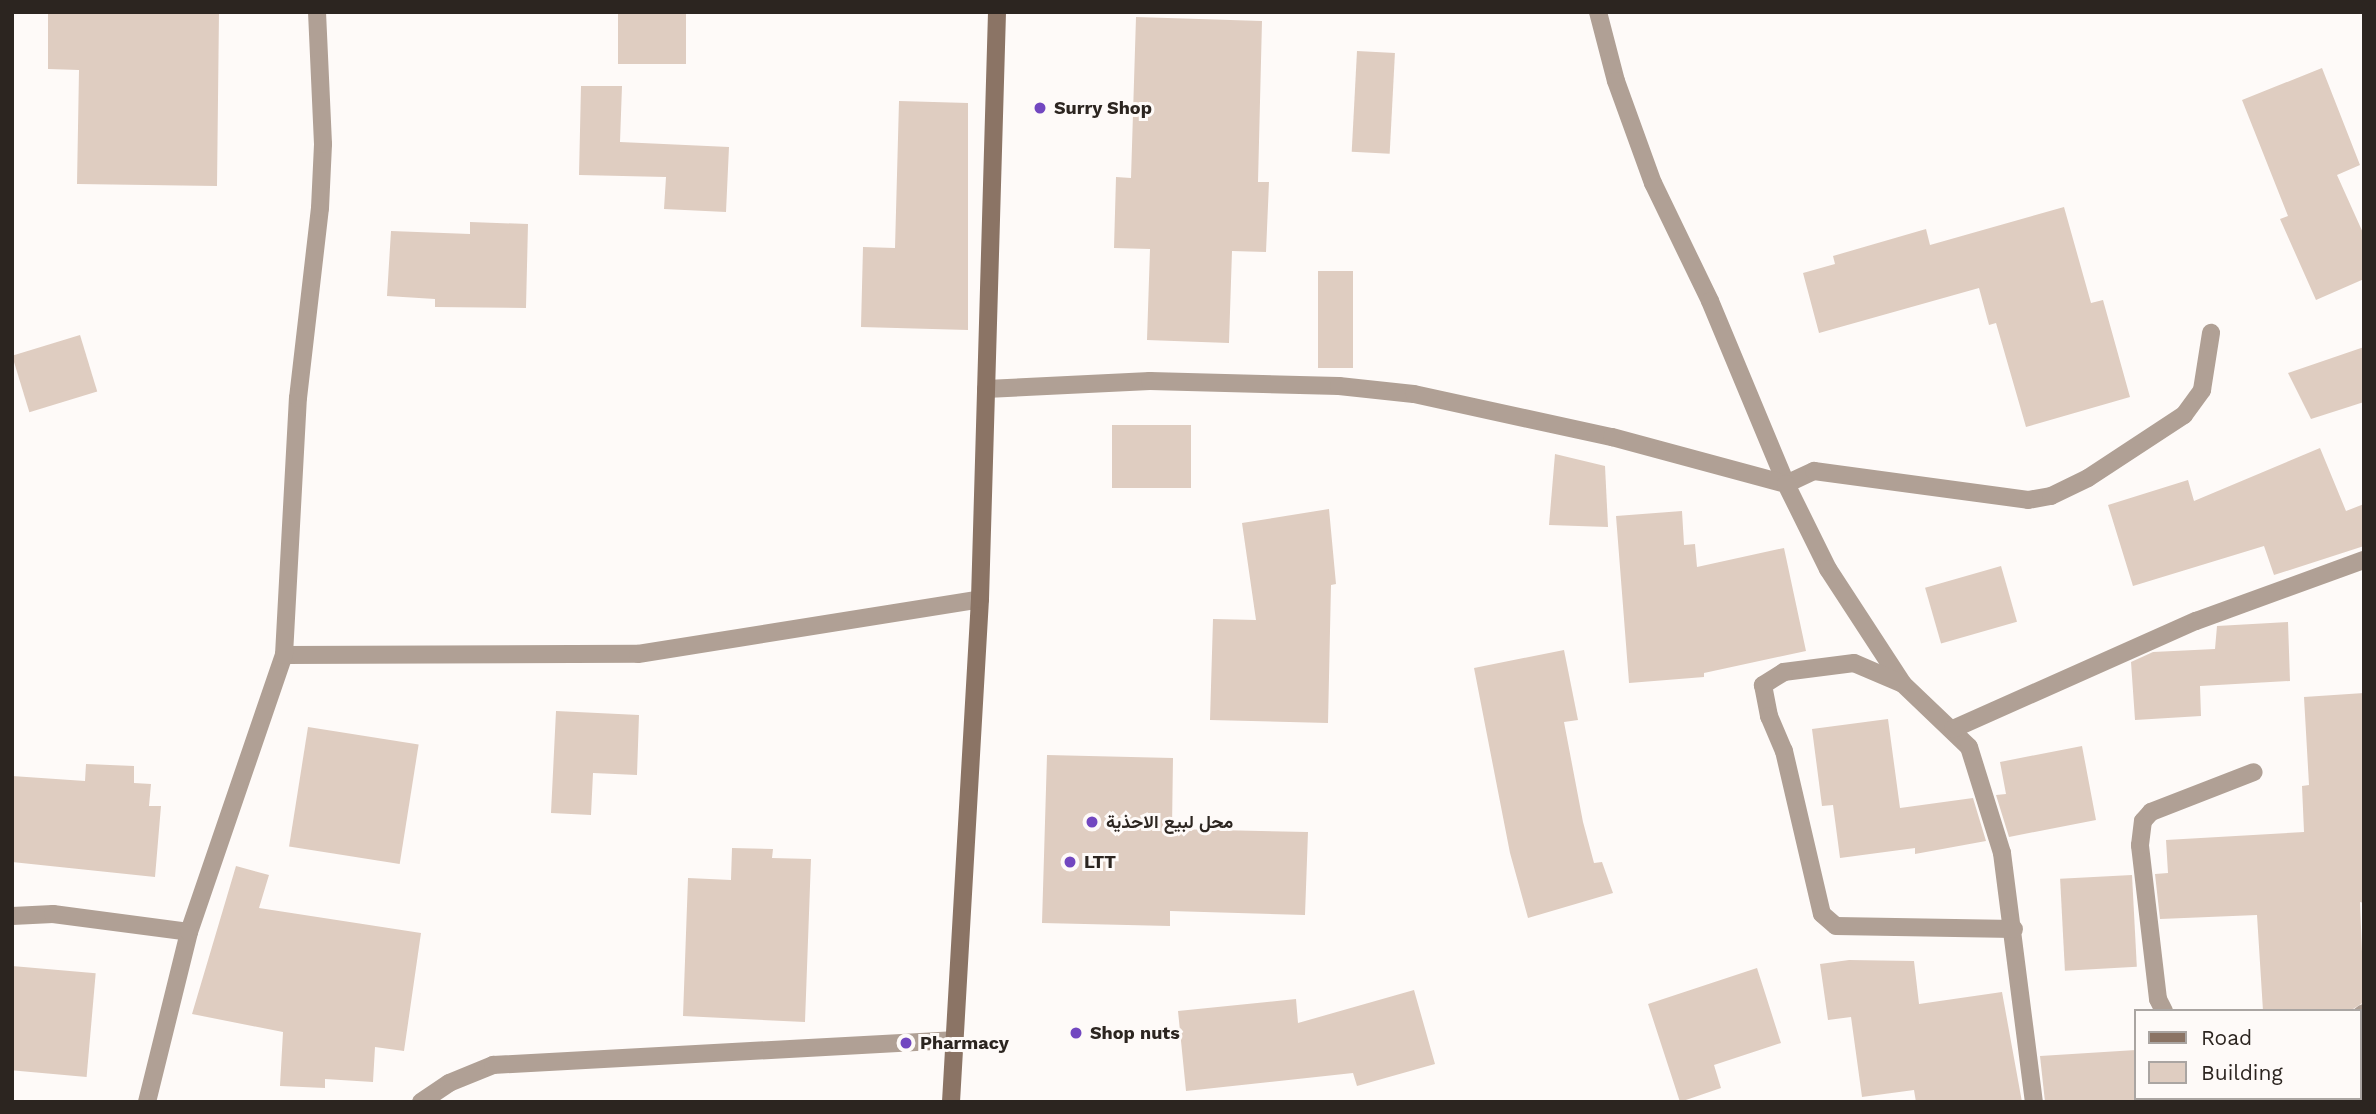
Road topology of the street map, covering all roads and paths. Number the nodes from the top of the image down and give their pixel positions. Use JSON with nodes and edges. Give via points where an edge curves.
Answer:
{"nodes":[{"id":1,"x":317,"y":12,"type":"edge"},
{"id":2,"x":997,"y":12,"type":"edge"},
{"id":3,"x":1598,"y":12,"type":"edge"},
{"id":4,"x":2211,"y":332,"type":"dead end"},
{"id":5,"x":986,"y":389,"type":"junction"},
{"id":6,"x":1786,"y":484,"type":"junction"},
{"id":7,"x":2364,"y":560,"type":"edge"},
{"id":8,"x":980,"y":598,"type":"junction"},
{"id":9,"x":284,"y":655,"type":"junction"},
{"id":10,"x":1903,"y":684,"type":"junction"},
{"id":11,"x":1953,"y":729,"type":"junction"},
{"id":12,"x":2254,"y":772,"type":"dead end"},
{"id":13,"x":12,"y":916,"type":"edge"},
{"id":14,"x":2014,"y":929,"type":"junction"},
{"id":15,"x":188,"y":932,"type":"junction"},
{"id":16,"x":2163,"y":1009,"type":"edge"},
{"id":17,"x":952,"y":1040,"type":"junction"},
{"id":18,"x":147,"y":1102,"type":"edge"},
{"id":19,"x":421,"y":1102,"type":"edge"},
{"id":20,"x":951,"y":1102,"type":"edge"},
{"id":21,"x":2034,"y":1102,"type":"edge"}],
"edges":[{"from":1,"to":9,"type":"street","via":[[320,195],[298,398]]},
{"from":2,"to":5,"type":"street"},
{"from":3,"to":6,"type":"street","via":[[1616,81],[1653,183],[1710,301]]},
{"from":4,"to":6,"type":"street","via":[[2202,390],[2184,415],[2098,472],[2051,496],[2028,500],[1814,471]]},
{"from":5,"to":6,"type":"street","via":[[1150,381],[1339,386],[1415,394],[1612,437]]},
{"from":5,"to":8,"type":"street"},
{"from":6,"to":10,"type":"street","via":[[1828,569]]},
{"from":7,"to":11,"type":"street","via":[[2196,621]]},
{"from":8,"to":9,"type":"street","via":[[638,654]]},
{"from":8,"to":17,"type":"street"},
{"from":9,"to":15,"type":"street"},
{"from":10,"to":11,"type":"street"},
{"from":10,"to":14,"type":"street","via":[[1854,663],[1784,672],[1763,685],[1769,716],[1784,751],[1822,914],[1836,926]]},
{"from":11,"to":14,"type":"street","via":[[1969,747],[1987,799],[2002,853]]},
{"from":12,"to":16,"type":"street","via":[[2151,812],[2143,821],[2140,845],[2158,999]]},
{"from":13,"to":15,"type":"street","via":[[53,914]]},
{"from":14,"to":21,"type":"street"},
{"from":15,"to":18,"type":"street"},
{"from":17,"to":19,"type":"street","via":[[493,1065],[449,1083]]},
{"from":17,"to":20,"type":"street"}]}
